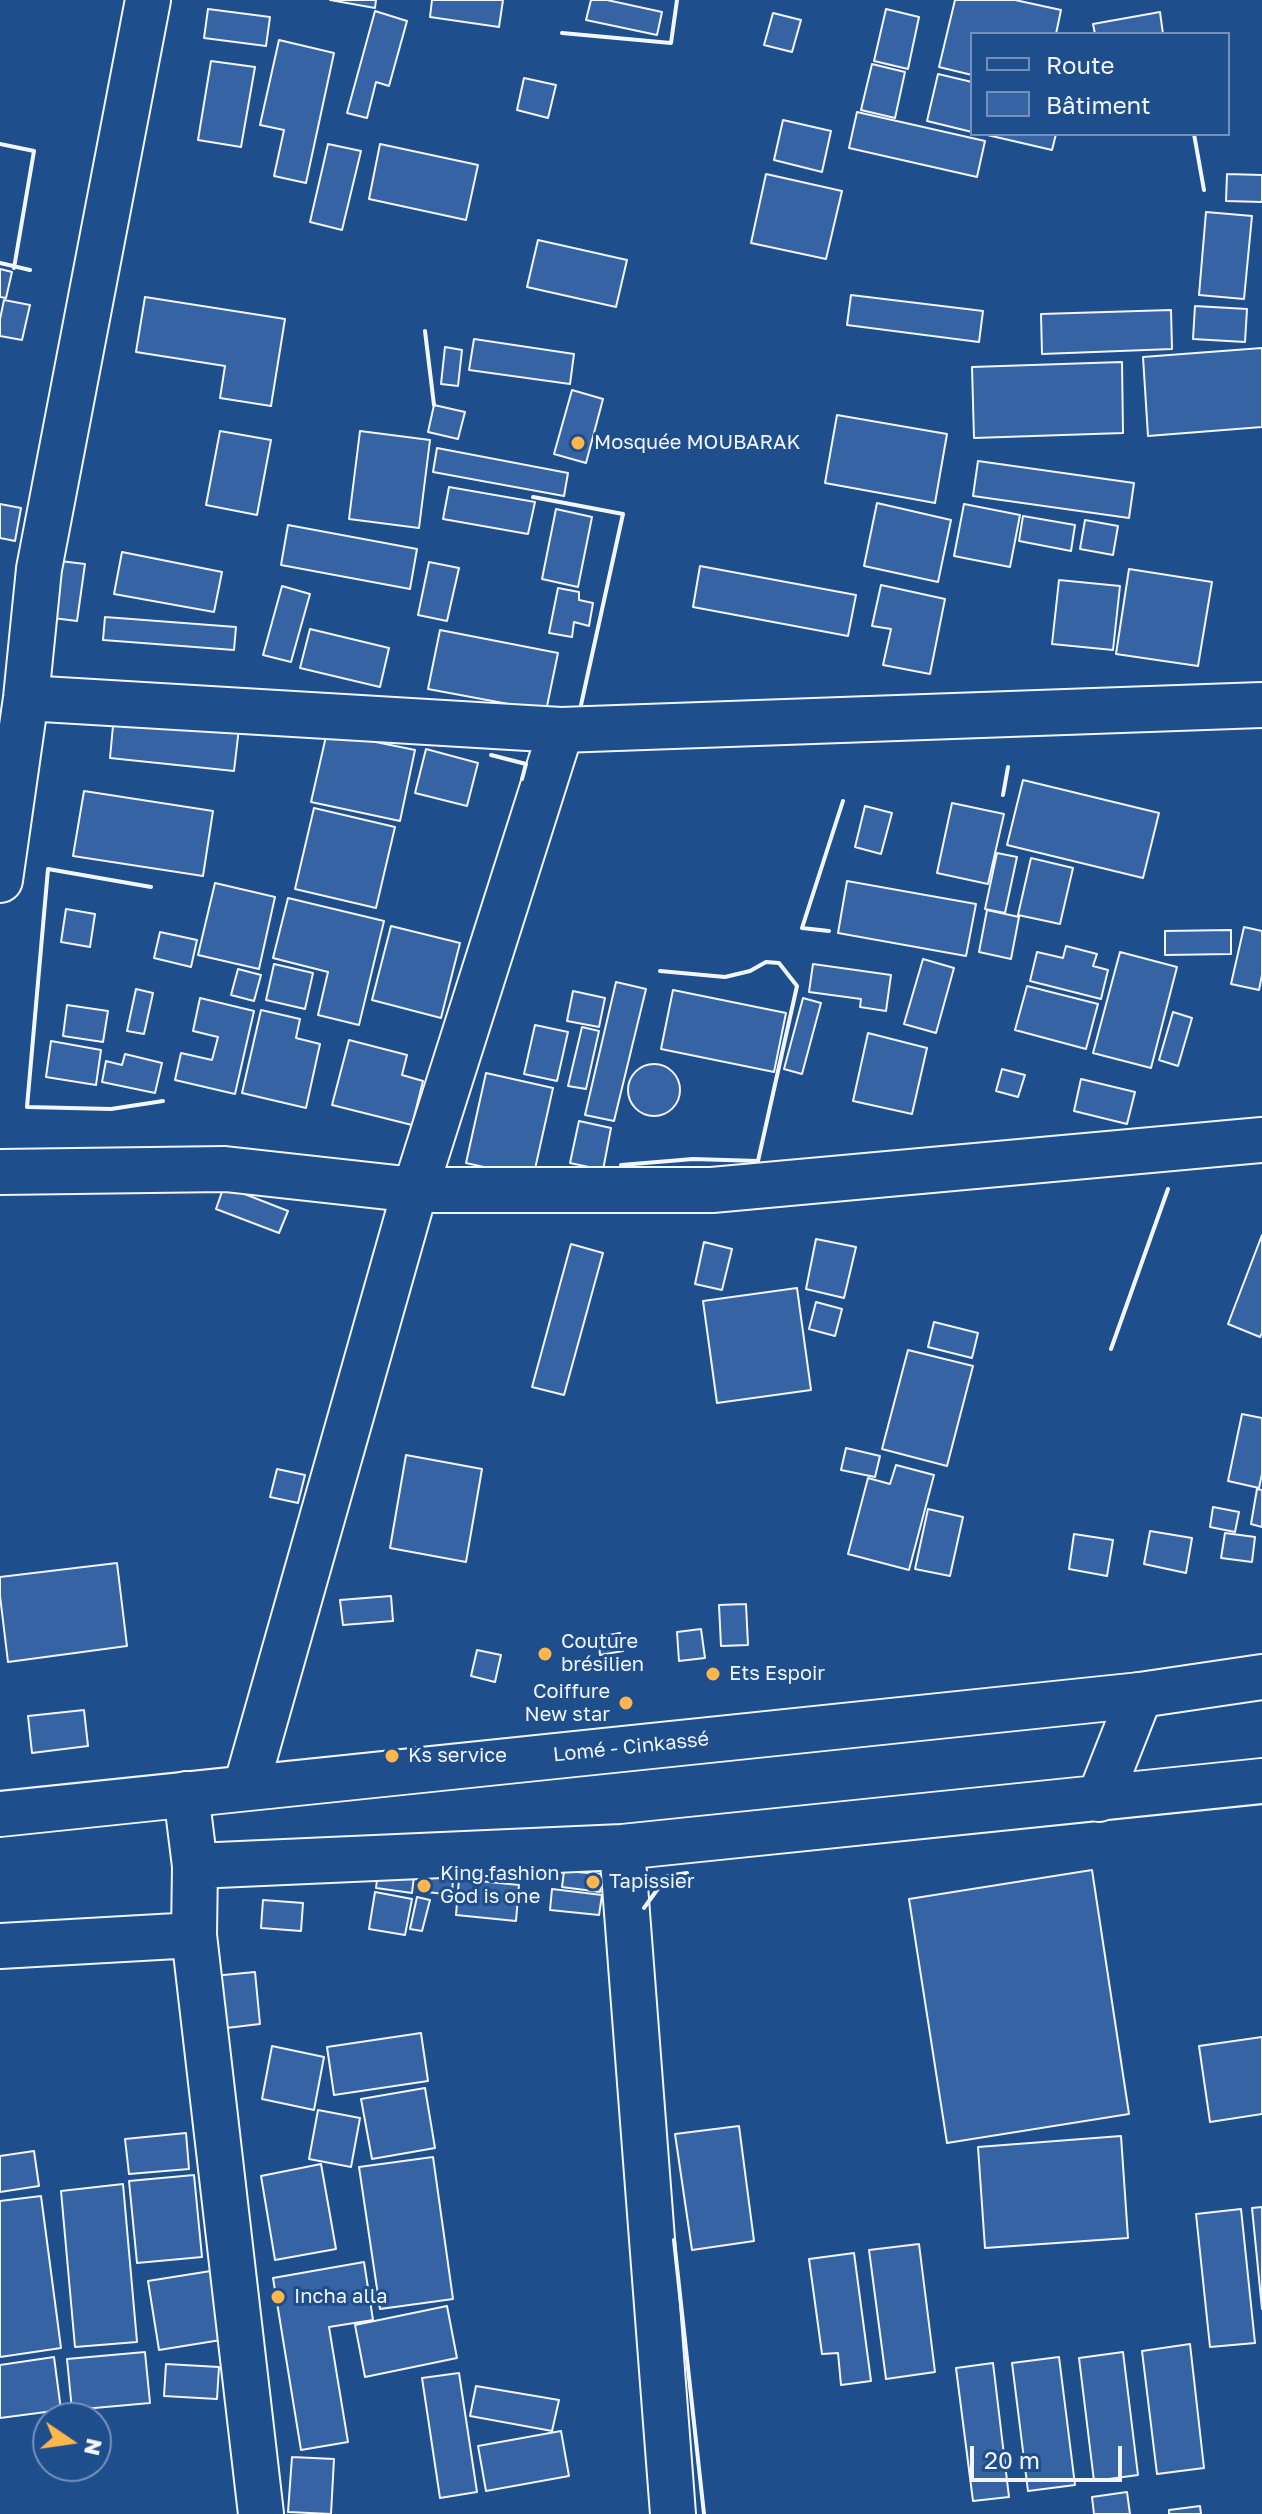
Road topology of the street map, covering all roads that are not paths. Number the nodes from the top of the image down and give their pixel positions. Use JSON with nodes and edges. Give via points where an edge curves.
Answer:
{"nodes":[{"id":1,"x":148,"y":0,"type":"edge"},
{"id":2,"x":19,"y":572,"type":"edge"},
{"id":3,"x":26,"y":698,"type":"junction"},
{"id":4,"x":1262,"y":705,"type":"edge"},
{"id":5,"x":561,"y":730,"type":"junction"},
{"id":6,"x":0,"y":880,"type":"edge"},
{"id":7,"x":1262,"y":1140,"type":"edge"},
{"id":8,"x":0,"y":1172,"type":"edge"},
{"id":9,"x":415,"y":1190,"type":"junction"},
{"id":10,"x":1262,"y":1677,"type":"edge"},
{"id":11,"x":1140,"y":1695,"type":"junction"},
{"id":12,"x":1262,"y":1781,"type":"edge"},
{"id":13,"x":246,"y":1787,"type":"junction"},
{"id":14,"x":186,"y":1794,"type":"junction"},
{"id":15,"x":1099,"y":1799,"type":"junction"},
{"id":16,"x":0,"y":1814,"type":"edge"},
{"id":17,"x":622,"y":1847,"type":"junction"},
{"id":18,"x":195,"y":1866,"type":"junction"},
{"id":19,"x":194,"y":1935,"type":"junction"},
{"id":20,"x":0,"y":1946,"type":"edge"},
{"id":21,"x":261,"y":2514,"type":"edge"},
{"id":22,"x":673,"y":2514,"type":"edge"}],
"edges":[{"from":1,"to":2,"type":"main road"},
{"from":2,"to":3,"type":"main road"},
{"from":3,"to":5,"type":"main road"},
{"from":3,"to":6,"type":"main road"},
{"from":4,"to":5,"type":"main road"},
{"from":5,"to":9,"type":"main road"},
{"from":7,"to":9,"type":"main road","via":[[712,1190]]},
{"from":8,"to":9,"type":"main road","via":[[225,1169]]},
{"from":9,"to":13,"type":"main road"},
{"from":10,"to":11,"type":"main road","name":"Lomé - Cinkassé"},
{"from":11,"to":13,"type":"main road","name":"Lomé - Cinkassé"},
{"from":11,"to":15,"type":"main road"},
{"from":12,"to":15,"type":"main road"},
{"from":13,"to":14,"type":"main road","name":"Lomé - Cinkassé"},
{"from":14,"to":16,"type":"main road","name":"Lomé - Cinkassé"},
{"from":14,"to":18,"type":"main road"},
{"from":15,"to":17,"type":"main road"},
{"from":17,"to":18,"type":"main road"},
{"from":17,"to":22,"type":"main road"},
{"from":18,"to":19,"type":"main road"},
{"from":19,"to":20,"type":"main road"},
{"from":19,"to":21,"type":"main road"}]}
